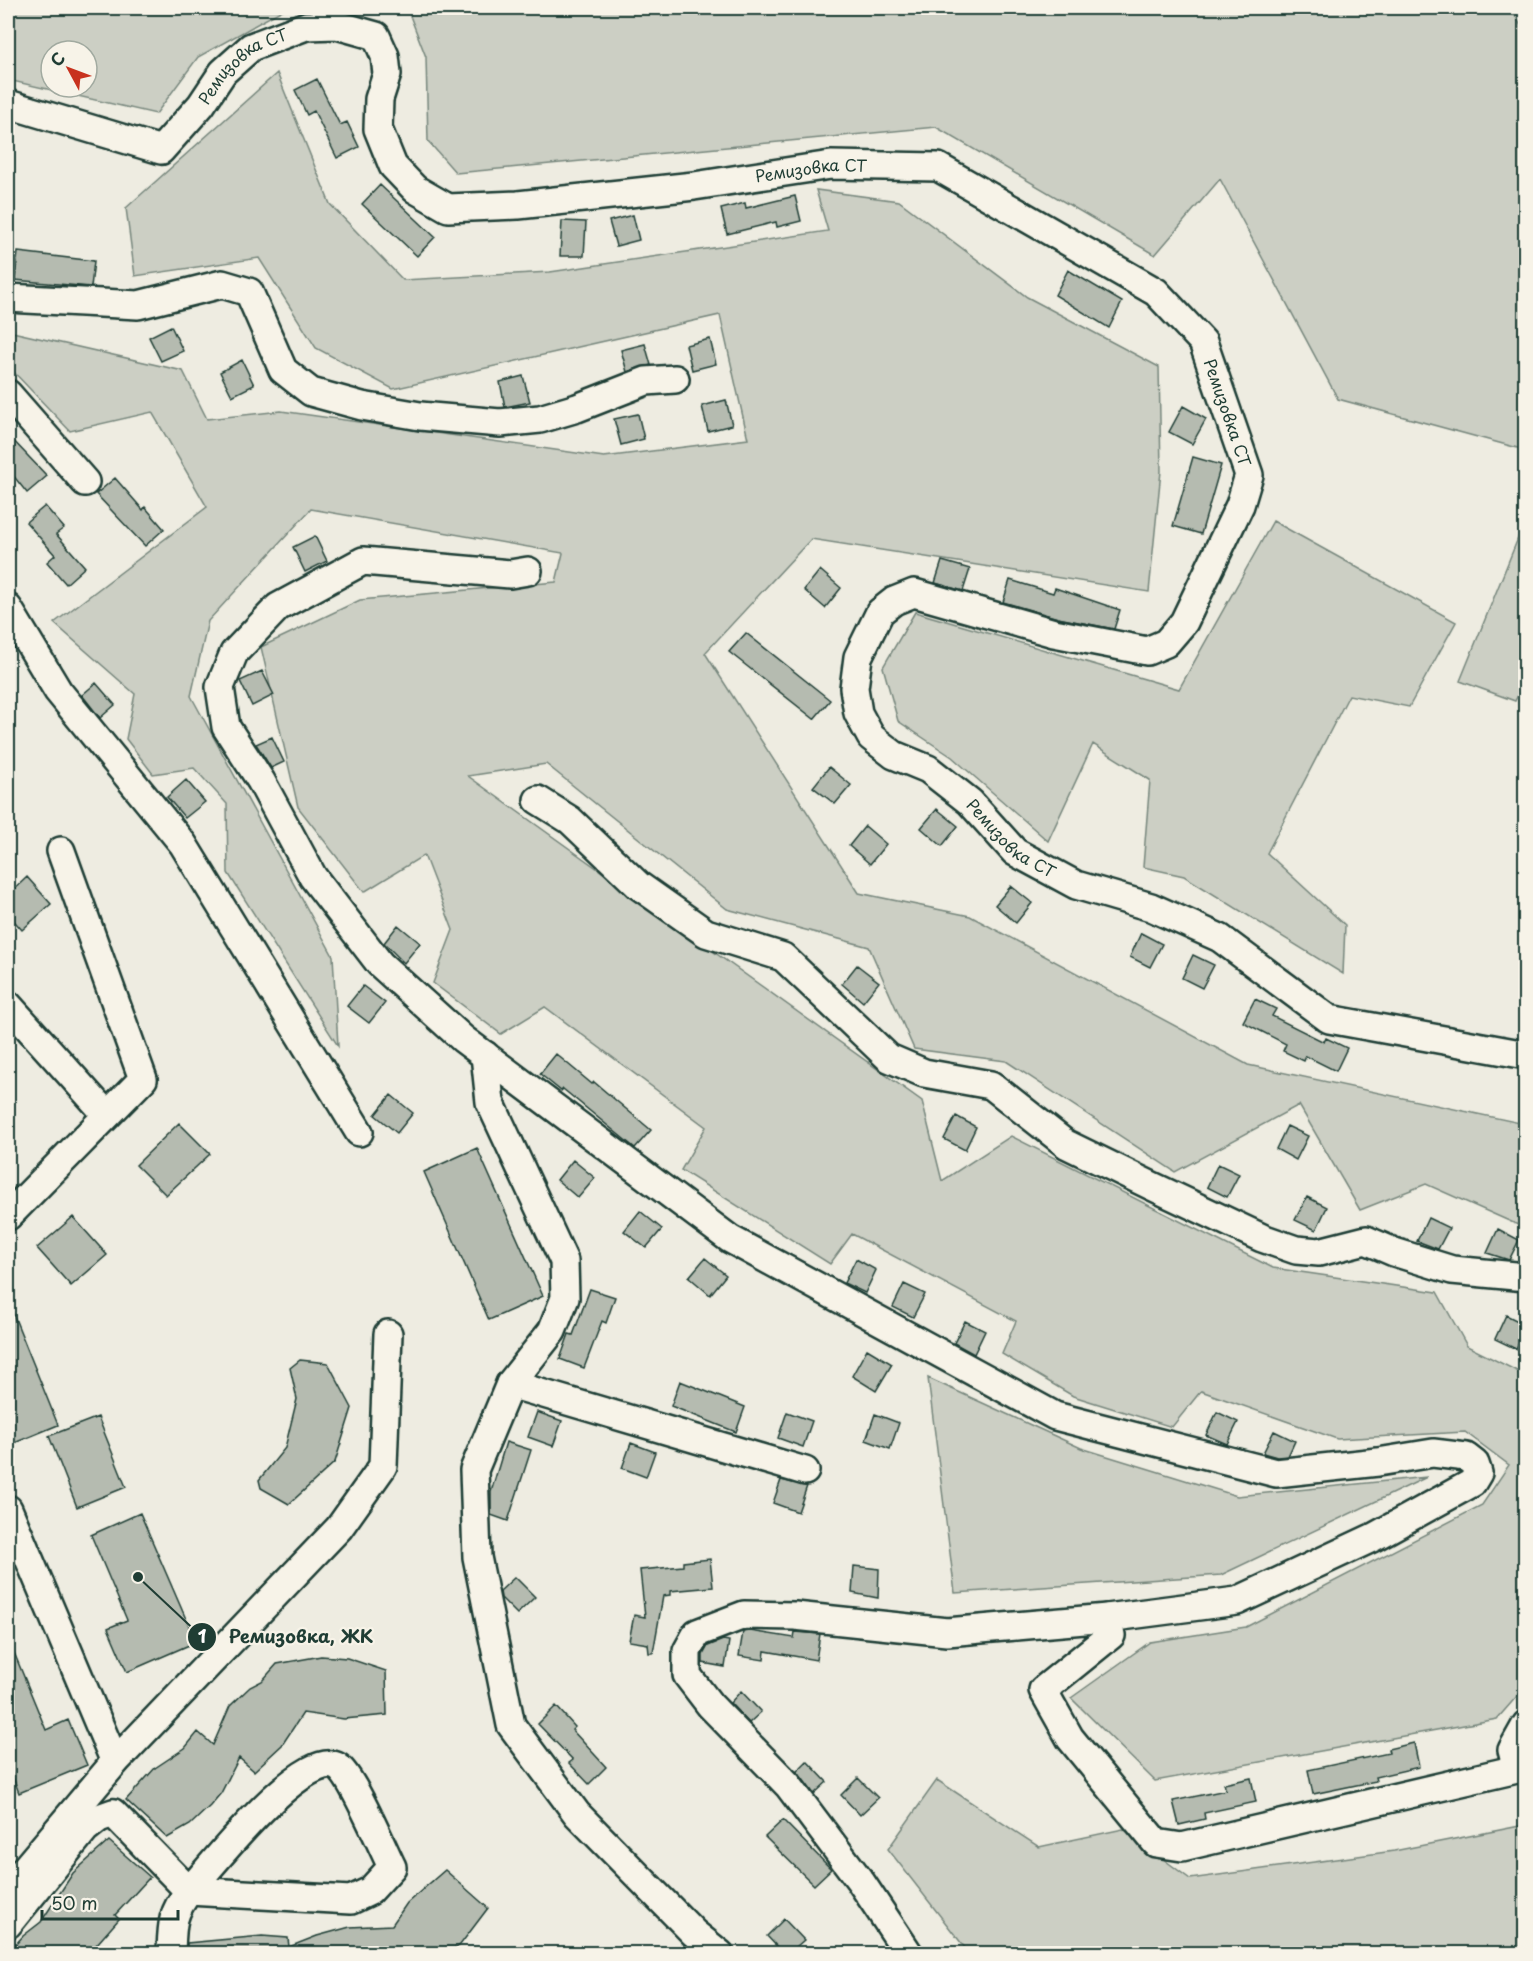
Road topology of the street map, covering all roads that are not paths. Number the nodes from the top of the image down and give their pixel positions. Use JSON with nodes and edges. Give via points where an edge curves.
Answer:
{"nodes":[{"id":1,"x":8,"y":104,"type":"edge"},
{"id":2,"x":8,"y":298,"type":"edge"},
{"id":3,"x":675,"y":379,"type":"dead end"},
{"id":4,"x":8,"y":394,"type":"edge"},
{"id":5,"x":85,"y":482,"type":"dead end"},
{"id":6,"x":528,"y":571,"type":"dead end"},
{"id":7,"x":8,"y":608,"type":"edge"},
{"id":8,"x":538,"y":800,"type":"dead end"},
{"id":9,"x":61,"y":851,"type":"dead end"},
{"id":10,"x":8,"y":1005,"type":"edge"},
{"id":11,"x":485,"y":1055,"type":"junction"},
{"id":12,"x":1526,"y":1055,"type":"edge"},
{"id":13,"x":107,"y":1115,"type":"junction"},
{"id":14,"x":359,"y":1132,"type":"dead end"},
{"id":15,"x":8,"y":1216,"type":"edge"},
{"id":16,"x":1526,"y":1277,"type":"edge"},
{"id":17,"x":388,"y":1334,"type":"dead end"},
{"id":18,"x":510,"y":1384,"type":"junction"},
{"id":19,"x":805,"y":1471,"type":"dead end"},
{"id":20,"x":8,"y":1509,"type":"edge"},
{"id":21,"x":1107,"y":1618,"type":"junction"},
{"id":22,"x":1526,"y":1725,"type":"edge"},
{"id":23,"x":115,"y":1762,"type":"junction"},
{"id":24,"x":1521,"y":1769,"type":"edge"},
{"id":25,"x":8,"y":1889,"type":"edge"},
{"id":26,"x":189,"y":1891,"type":"junction"},
{"id":27,"x":8,"y":1924,"type":"edge"},
{"id":28,"x":171,"y":1953,"type":"edge"},
{"id":29,"x":720,"y":1953,"type":"edge"},
{"id":30,"x":909,"y":1953,"type":"edge"}],
"edges":[{"from":1,"to":12,"type":"street","name":"Ремизовка СТ","via":[[161,150],[224,72],[251,47],[306,26],[337,25],[376,36],[386,56],[387,74],[379,99],[378,129],[393,166],[416,189],[448,208],[518,205],[683,187],[831,165],[938,167],[1156,292],[1203,342],[1250,475],[1184,622],[1167,643],[1147,651],[1054,633],[914,593],[880,612],[858,657],[854,688],[858,713],[871,737],[894,754],[928,769],[970,802],[1015,852],[1076,885],[1151,907],[1220,939],[1329,1019]]},
{"from":2,"to":3,"type":"street","via":[[138,305],[222,284],[249,292],[283,370],[311,392],[420,416],[500,423],[540,419],[646,381]]},
{"from":4,"to":5,"type":"street"},
{"from":6,"to":11,"type":"street","via":[[510,574],[363,561],[278,607],[234,653],[220,687],[226,727],[261,781],[313,877],[380,964]]},
{"from":7,"to":14,"type":"street","via":[[58,691],[183,844]]},
{"from":8,"to":16,"type":"street","via":[[570,820],[638,885],[706,933],[783,957],[889,1058],[924,1073],[991,1085],[1066,1144],[1152,1186],[1296,1250],[1319,1252],[1366,1240],[1452,1270]]},
{"from":9,"to":13,"type":"street","via":[[143,1078]]},
{"from":10,"to":13,"type":"street"},
{"from":11,"to":18,"type":"street","via":[[490,1102],[564,1261],[565,1298],[552,1331]]},
{"from":11,"to":21,"type":"street","via":[[730,1239],[1055,1416],[1276,1473],[1433,1453],[1466,1457],[1478,1473],[1472,1483],[1374,1537],[1237,1601]]},
{"from":13,"to":15,"type":"street"},
{"from":17,"to":23,"type":"street","via":[[383,1466],[339,1528]]},
{"from":18,"to":19,"type":"street"},
{"from":18,"to":29,"type":"street","via":[[474,1470],[477,1557],[511,1725],[577,1815],[694,1933]]},
{"from":20,"to":23,"type":"street"},
{"from":21,"to":24,"type":"street","via":[[1111,1635],[1043,1690],[1070,1738],[1156,1843],[1182,1847]]},
{"from":21,"to":30,"type":"street","via":[[947,1632],[795,1616],[744,1615],[697,1633],[687,1651],[687,1675],[710,1705],[788,1785]]},
{"from":22,"to":24,"type":"street","via":[[1512,1750]]},
{"from":23,"to":25,"type":"street"},
{"from":26,"to":26,"type":"street","via":[[282,1788],[307,1771],[329,1764],[339,1768],[350,1782],[392,1868],[370,1891],[351,1900]]},
{"from":26,"to":27,"type":"street","via":[[113,1813],[85,1829]]},
{"from":26,"to":28,"type":"street","via":[[172,1919]]}]}
